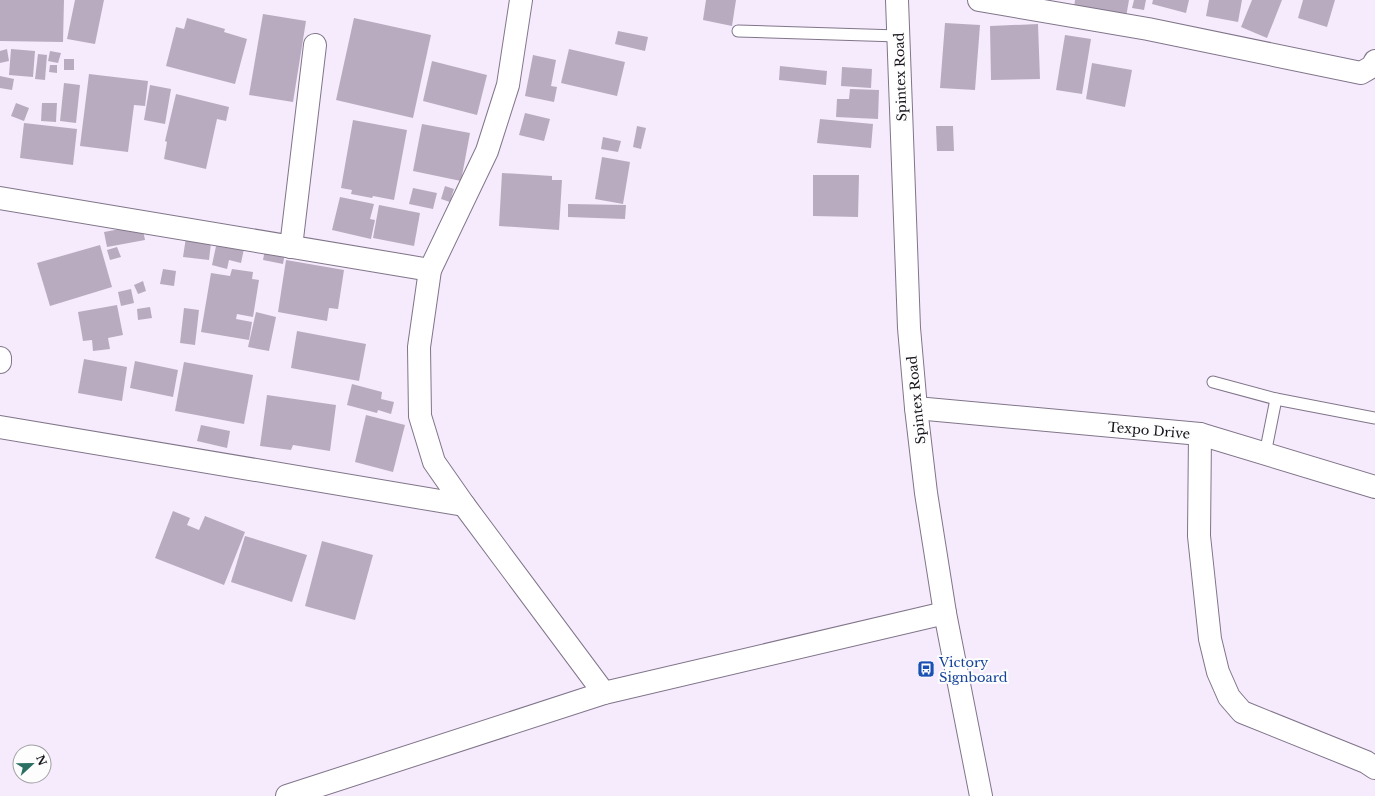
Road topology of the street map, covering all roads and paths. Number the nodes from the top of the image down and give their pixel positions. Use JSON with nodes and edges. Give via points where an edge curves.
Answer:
{"nodes":[{"id":1,"x":521,"y":0,"type":"edge"},
{"id":2,"x":897,"y":0,"type":"edge"},
{"id":3,"x":979,"y":0,"type":"edge"},
{"id":4,"x":738,"y":31,"type":"dead end"},
{"id":5,"x":898,"y":36,"type":"junction"},
{"id":6,"x":315,"y":45,"type":"dead end"},
{"id":7,"x":1375,"y":61,"type":"edge"},
{"id":8,"x":0,"y":198,"type":"edge"},
{"id":9,"x":291,"y":246,"type":"junction"},
{"id":10,"x":430,"y":270,"type":"junction"},
{"id":11,"x":0,"y":358,"type":"edge"},
{"id":12,"x":0,"y":362,"type":"edge"},
{"id":13,"x":1213,"y":382,"type":"dead end"},
{"id":14,"x":1276,"y":399,"type":"junction"},
{"id":15,"x":916,"y":408,"type":"junction"},
{"id":16,"x":1375,"y":418,"type":"edge"},
{"id":17,"x":0,"y":427,"type":"edge"},
{"id":18,"x":1200,"y":434,"type":"junction"},
{"id":19,"x":1265,"y":454,"type":"junction"},
{"id":20,"x":1375,"y":487,"type":"edge"},
{"id":21,"x":464,"y":505,"type":"junction"},
{"id":22,"x":945,"y":613,"type":"junction"},
{"id":23,"x":604,"y":693,"type":"junction"},
{"id":24,"x":1375,"y":768,"type":"edge"},
{"id":25,"x":287,"y":796,"type":"edge"},
{"id":26,"x":981,"y":796,"type":"edge"}],
"edges":[{"from":1,"to":10,"type":"street","via":[[508,85],[487,152]]},
{"from":2,"to":5,"type":"street","name":"Spintex Road"},
{"from":3,"to":7,"type":"street","via":[[1148,29],[1361,72],[1373,66]]},
{"from":4,"to":5,"type":"lane"},
{"from":5,"to":15,"type":"street","name":"Spintex Road","via":[[909,328]]},
{"from":6,"to":9,"type":"street"},
{"from":8,"to":9,"type":"street"},
{"from":9,"to":10,"type":"street"},
{"from":10,"to":21,"type":"street","via":[[419,347],[420,416],[434,462]]},
{"from":11,"to":12,"type":"street"},
{"from":13,"to":14,"type":"lane"},
{"from":14,"to":16,"type":"lane"},
{"from":14,"to":19,"type":"lane"},
{"from":15,"to":18,"type":"street","name":"Texpo Drive"},
{"from":15,"to":22,"type":"street","name":"Spintex Road","via":[[926,493]]},
{"from":17,"to":21,"type":"street"},
{"from":18,"to":19,"type":"street","name":"Texpo Drive"},
{"from":18,"to":24,"type":"street","via":[[1199,536],[1210,639],[1218,672],[1228,697],[1242,712],[1366,762]]},
{"from":19,"to":20,"type":"street","name":"Texpo Drive"},
{"from":21,"to":23,"type":"street"},
{"from":22,"to":23,"type":"street"},
{"from":22,"to":26,"type":"street","name":"Spintex Road"},
{"from":23,"to":25,"type":"street"}]}
